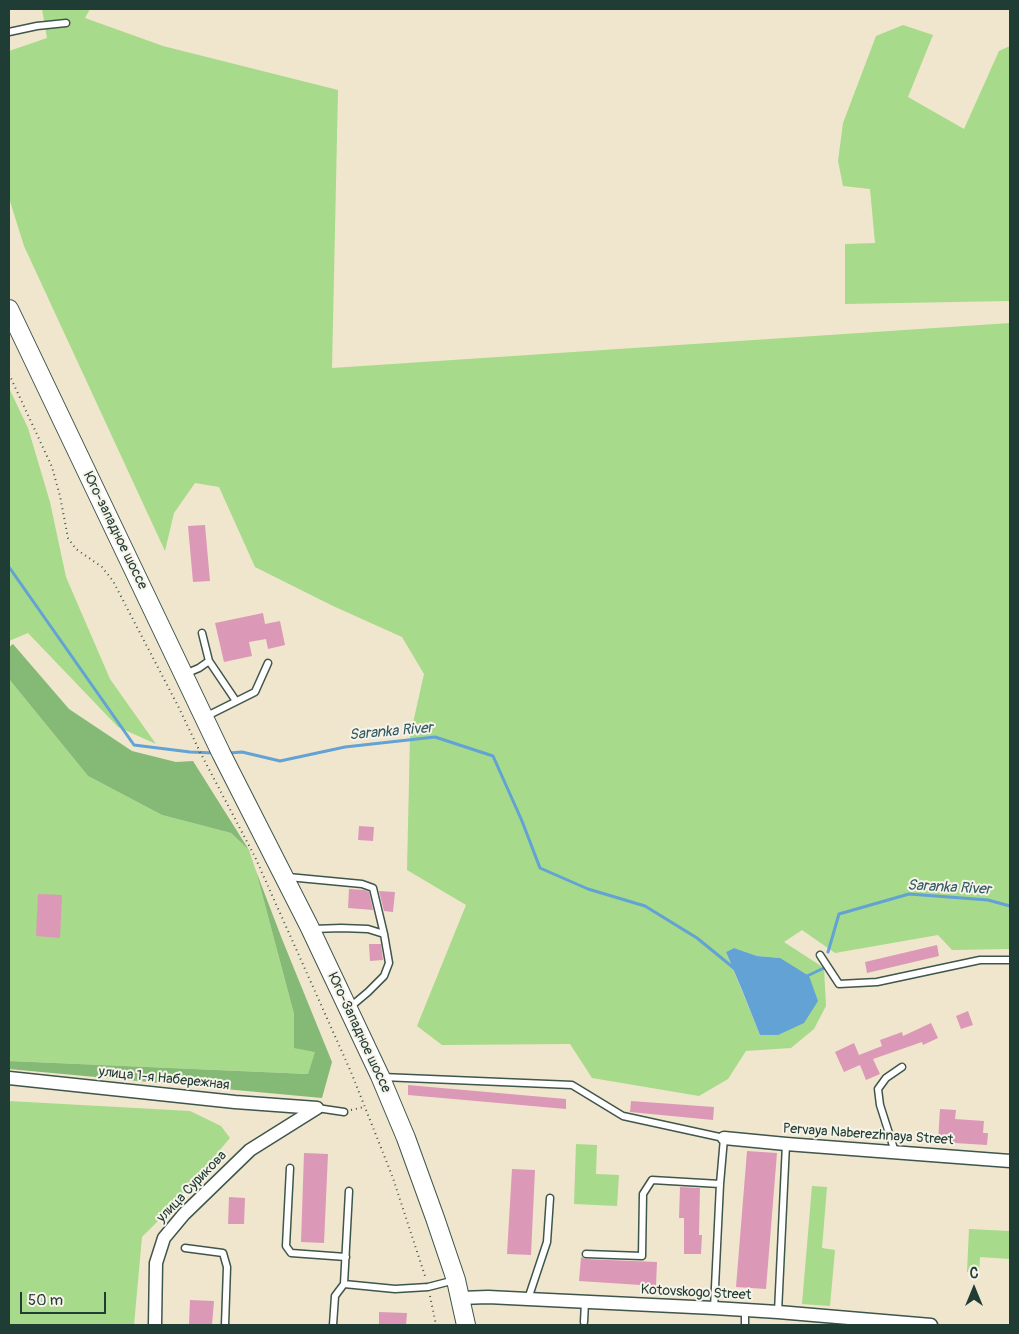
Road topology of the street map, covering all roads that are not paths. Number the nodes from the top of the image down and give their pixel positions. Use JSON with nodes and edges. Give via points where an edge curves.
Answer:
{"nodes":[{"id":1,"x":66,"y":23,"type":"dead end"},
{"id":2,"x":9,"y":32,"type":"edge"},
{"id":3,"x":9,"y":310,"type":"edge"},
{"id":4,"x":202,"y":633,"type":"dead end"},
{"id":5,"x":209,"y":661,"type":"junction"},
{"id":6,"x":268,"y":663,"type":"dead end"},
{"id":7,"x":184,"y":674,"type":"junction"},
{"id":8,"x":236,"y":701,"type":"junction"},
{"id":9,"x":204,"y":717,"type":"junction"},
{"id":10,"x":221,"y":753,"type":"joint"},
{"id":11,"x":284,"y":876,"type":"junction"},
{"id":12,"x":311,"y":930,"type":"junction"},
{"id":13,"x":384,"y":934,"type":"junction"},
{"id":14,"x":820,"y":955,"type":"dead end"},
{"id":15,"x":1010,"y":960,"type":"edge"},
{"id":16,"x":348,"y":1009,"type":"junction"},
{"id":17,"x":902,"y":1067,"type":"dead end"},
{"id":18,"x":380,"y":1076,"type":"junction"},
{"id":19,"x":9,"y":1078,"type":"edge"},
{"id":20,"x":317,"y":1108,"type":"junction"},
{"id":21,"x":344,"y":1112,"type":"road end"},
{"id":22,"x":724,"y":1138,"type":"junction"},
{"id":23,"x":786,"y":1144,"type":"junction"},
{"id":24,"x":895,"y":1152,"type":"junction"},
{"id":25,"x":1010,"y":1161,"type":"edge"},
{"id":26,"x":290,"y":1168,"type":"dead end"},
{"id":27,"x":720,"y":1184,"type":"junction"},
{"id":28,"x":349,"y":1191,"type":"dead end"},
{"id":29,"x":550,"y":1198,"type":"dead end"},
{"id":30,"x":185,"y":1248,"type":"dead end"},
{"id":31,"x":586,"y":1254,"type":"dead end"},
{"id":32,"x":346,"y":1257,"type":"junction"},
{"id":33,"x":456,"y":1280,"type":"junction"},
{"id":34,"x":344,"y":1284,"type":"junction"},
{"id":35,"x":460,"y":1298,"type":"junction"},
{"id":36,"x":528,"y":1299,"type":"junction"},
{"id":37,"x":584,"y":1302,"type":"junction"},
{"id":38,"x":714,"y":1308,"type":"junction"},
{"id":39,"x":745,"y":1311,"type":"junction"},
{"id":40,"x":778,"y":1312,"type":"junction"},
{"id":41,"x":811,"y":1320,"type":"edge"},
{"id":42,"x":584,"y":1322,"type":"dead end"},
{"id":43,"x":745,"y":1324,"type":"edge"},
{"id":44,"x":155,"y":1325,"type":"edge"},
{"id":45,"x":224,"y":1325,"type":"edge"},
{"id":46,"x":333,"y":1325,"type":"edge"},
{"id":47,"x":466,"y":1325,"type":"edge"},
{"id":48,"x":931,"y":1325,"type":"edge"}],
"edges":[{"from":1,"to":2,"type":"lane"},
{"from":3,"to":7,"type":"main road","name":"Юго-западное шоссе"},
{"from":4,"to":5,"type":"lane"},
{"from":5,"to":7,"type":"lane"},
{"from":5,"to":8,"type":"lane"},
{"from":6,"to":8,"type":"lane","via":[[256,692]]},
{"from":7,"to":9,"type":"main road","name":"Юго-западное шоссе"},
{"from":8,"to":9,"type":"lane"},
{"from":9,"to":10,"type":"main road","name":"Юго-западное шоссе"},
{"from":10,"to":11,"type":"main road","name":"Юго-Западное шоссе"},
{"from":11,"to":12,"type":"main road","name":"Юго-Западное шоссе"},
{"from":11,"to":13,"type":"lane","via":[[373,888]]},
{"from":12,"to":13,"type":"lane","via":[[368,929]]},
{"from":12,"to":16,"type":"main road","name":"Юго-Западное шоссе"},
{"from":13,"to":16,"type":"lane","via":[[389,963],[384,976]]},
{"from":14,"to":15,"type":"lane","via":[[839,984],[877,982],[980,960]]},
{"from":16,"to":18,"type":"main road","name":"Юго-Западное шоссе"},
{"from":17,"to":24,"type":"lane","via":[[886,1078],[878,1089]]},
{"from":18,"to":22,"type":"lane","via":[[572,1085],[623,1116]]},
{"from":18,"to":33,"type":"main road","name":"Юго-Западное шоссе","via":[[406,1138]]},
{"from":19,"to":20,"type":"street","name":"улица 1-я Набережная"},
{"from":20,"to":21,"type":"lane"},
{"from":20,"to":44,"type":"street","name":"улица Сурикова","via":[[250,1150],[164,1238],[156,1264]]},
{"from":22,"to":23,"type":"street","name":"Pervaya Naberezhnaya Street"},
{"from":22,"to":27,"type":"lane"},
{"from":23,"to":24,"type":"street","name":"Pervaya Naberezhnaya Street"},
{"from":23,"to":40,"type":"lane"},
{"from":24,"to":25,"type":"street","name":"Pervaya Naberezhnaya Street"},
{"from":26,"to":32,"type":"lane","via":[[286,1246],[291,1253]]},
{"from":27,"to":31,"type":"lane","via":[[652,1180],[643,1194],[642,1256]]},
{"from":27,"to":38,"type":"lane"},
{"from":28,"to":32,"type":"lane"},
{"from":29,"to":36,"type":"lane","via":[[548,1242]]},
{"from":30,"to":45,"type":"lane","via":[[223,1253],[227,1267]]},
{"from":32,"to":34,"type":"lane"},
{"from":33,"to":34,"type":"lane","via":[[428,1287],[395,1289]]},
{"from":33,"to":35,"type":"main road","name":"Юго-Западное шоссе"},
{"from":34,"to":46,"type":"lane","via":[[335,1296]]},
{"from":35,"to":36,"type":"street","name":"Kotovskogo Street"},
{"from":35,"to":47,"type":"main road","name":"Юго-Западное шоссе"},
{"from":36,"to":37,"type":"street","name":"Kotovskogo Street"},
{"from":37,"to":38,"type":"street","name":"Kotovskogo Street"},
{"from":37,"to":42,"type":"lane"},
{"from":38,"to":39,"type":"street","name":"Kotovskogo Street"},
{"from":39,"to":40,"type":"street","name":"Kotovskogo Street"},
{"from":39,"to":43,"type":"lane"},
{"from":40,"to":41,"type":"street","name":"Kotovskogo Street"},
{"from":41,"to":48,"type":"street","name":"Kotovskogo Street"}]}
